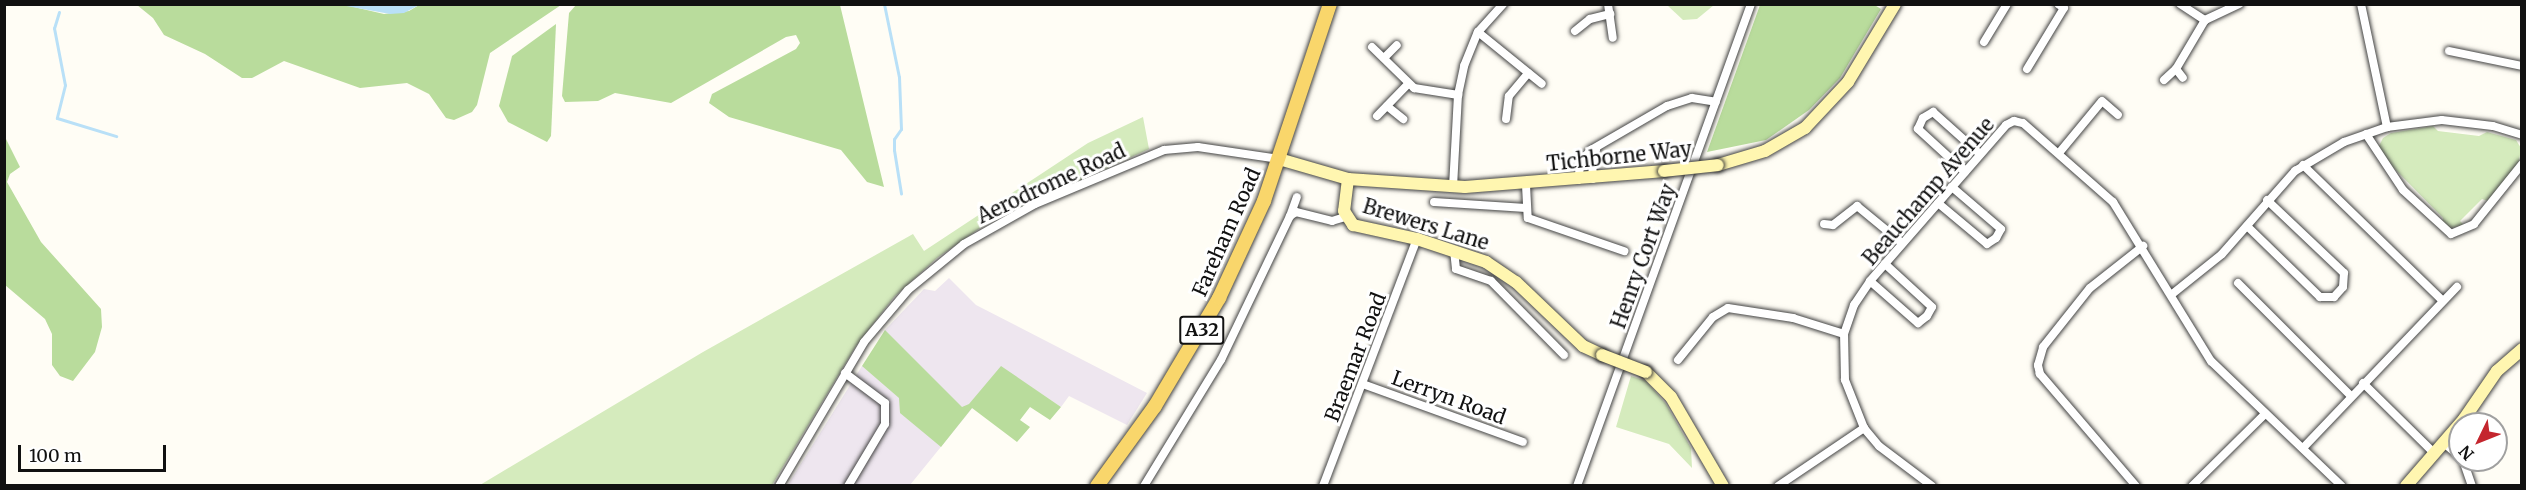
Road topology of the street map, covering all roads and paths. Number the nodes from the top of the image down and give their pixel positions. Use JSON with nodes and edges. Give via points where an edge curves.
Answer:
{"nodes":[{"id":1,"x":1330,"y":4,"type":"edge"},
{"id":2,"x":1503,"y":4,"type":"edge"},
{"id":3,"x":1751,"y":4,"type":"edge"},
{"id":4,"x":1895,"y":4,"type":"edge"},
{"id":5,"x":2007,"y":4,"type":"edge"},
{"id":6,"x":2058,"y":4,"type":"edge"},
{"id":7,"x":2180,"y":4,"type":"edge"},
{"id":8,"x":2239,"y":4,"type":"edge"},
{"id":9,"x":2361,"y":4,"type":"edge"},
{"id":10,"x":1609,"y":9,"type":"edge"},
{"id":11,"x":2205,"y":20,"type":"junction"},
{"id":12,"x":1575,"y":31,"type":"dead end"},
{"id":13,"x":1478,"y":32,"type":"junction"},
{"id":14,"x":1613,"y":38,"type":"dead end"},
{"id":15,"x":1984,"y":42,"type":"dead end"},
{"id":16,"x":1396,"y":45,"type":"dead end"},
{"id":17,"x":1372,"y":47,"type":"dead end"},
{"id":18,"x":2449,"y":51,"type":"dead end"},
{"id":19,"x":1384,"y":58,"type":"junction"},
{"id":20,"x":2522,"y":66,"type":"edge"},
{"id":21,"x":2027,"y":69,"type":"dead end"},
{"id":22,"x":2176,"y":69,"type":"junction"},
{"id":23,"x":1528,"y":73,"type":"junction"},
{"id":24,"x":2183,"y":78,"type":"dead end"},
{"id":25,"x":2164,"y":80,"type":"dead end"},
{"id":26,"x":1408,"y":84,"type":"junction"},
{"id":27,"x":1542,"y":84,"type":"dead end"},
{"id":28,"x":1458,"y":95,"type":"junction"},
{"id":29,"x":1716,"y":102,"type":"junction"},
{"id":30,"x":1387,"y":106,"type":"junction"},
{"id":31,"x":2118,"y":115,"type":"dead end"},
{"id":32,"x":1377,"y":116,"type":"dead end"},
{"id":33,"x":1403,"y":119,"type":"dead end"},
{"id":34,"x":1506,"y":119,"type":"dead end"},
{"id":35,"x":2386,"y":127,"type":"junction"},
{"id":36,"x":2366,"y":134,"type":"junction"},
{"id":37,"x":2522,"y":135,"type":"edge"},
{"id":38,"x":1607,"y":140,"type":"junction"},
{"id":39,"x":2059,"y":153,"type":"junction"},
{"id":40,"x":1980,"y":154,"type":"junction"},
{"id":41,"x":1280,"y":159,"type":"junction"},
{"id":42,"x":2522,"y":164,"type":"edge"},
{"id":43,"x":2303,"y":165,"type":"junction"},
{"id":44,"x":1965,"y":172,"type":"junction"},
{"id":45,"x":1348,"y":179,"type":"junction"},
{"id":46,"x":1593,"y":179,"type":"junction"},
{"id":47,"x":1578,"y":180,"type":"junction"},
{"id":48,"x":1526,"y":185,"type":"junction"},
{"id":49,"x":1453,"y":187,"type":"junction"},
{"id":50,"x":1952,"y":187,"type":"junction"},
{"id":51,"x":1297,"y":197,"type":"dead end"},
{"id":52,"x":2267,"y":200,"type":"junction"},
{"id":53,"x":1434,"y":202,"type":"dead end"},
{"id":54,"x":1938,"y":203,"type":"junction"},
{"id":55,"x":1526,"y":208,"type":"junction"},
{"id":56,"x":1290,"y":216,"type":"junction"},
{"id":57,"x":1345,"y":217,"type":"junction"},
{"id":58,"x":1824,"y":224,"type":"dead end"},
{"id":59,"x":2247,"y":226,"type":"junction"},
{"id":60,"x":1417,"y":239,"type":"junction"},
{"id":61,"x":1902,"y":243,"type":"junction"},
{"id":62,"x":2143,"y":246,"type":"junction"},
{"id":63,"x":1455,"y":250,"type":"junction"},
{"id":64,"x":1624,"y":251,"type":"dead end"},
{"id":65,"x":1885,"y":264,"type":"junction"},
{"id":66,"x":1870,"y":281,"type":"junction"},
{"id":67,"x":2238,"y":283,"type":"dead end"},
{"id":68,"x":2457,"y":287,"type":"dead end"},
{"id":69,"x":2171,"y":295,"type":"junction"},
{"id":70,"x":2443,"y":301,"type":"junction"},
{"id":71,"x":1844,"y":333,"type":"junction"},
{"id":72,"x":2522,"y":350,"type":"edge"},
{"id":73,"x":1564,"y":355,"type":"dead end"},
{"id":74,"x":1678,"y":360,"type":"dead end"},
{"id":75,"x":845,"y":374,"type":"junction"},
{"id":76,"x":2363,"y":383,"type":"junction"},
{"id":77,"x":1363,"y":384,"type":"junction"},
{"id":78,"x":2350,"y":395,"type":"junction"},
{"id":79,"x":2265,"y":414,"type":"junction"},
{"id":80,"x":1864,"y":428,"type":"junction"},
{"id":81,"x":1523,"y":442,"type":"dead end"},
{"id":82,"x":2444,"y":443,"type":"junction"},
{"id":83,"x":2448,"y":446,"type":"edge"},
{"id":84,"x":2303,"y":448,"type":"junction"},
{"id":85,"x":2435,"y":454,"type":"junction"},
{"id":86,"x":1921,"y":482,"type":"edge"},
{"id":87,"x":1326,"y":485,"type":"edge"},
{"id":88,"x":779,"y":486,"type":"edge"},
{"id":89,"x":848,"y":486,"type":"edge"},
{"id":90,"x":1097,"y":486,"type":"edge"},
{"id":91,"x":1144,"y":486,"type":"edge"},
{"id":92,"x":1577,"y":486,"type":"edge"},
{"id":93,"x":1724,"y":486,"type":"edge"},
{"id":94,"x":1778,"y":486,"type":"edge"},
{"id":95,"x":1932,"y":486,"type":"edge"},
{"id":96,"x":2136,"y":486,"type":"edge"},
{"id":97,"x":2192,"y":486,"type":"edge"},
{"id":98,"x":2342,"y":486,"type":"edge"},
{"id":99,"x":2406,"y":486,"type":"edge"}],
"edges":[{"from":1,"to":41,"type":"main road","name":"Fareham Road","number":"A32"},
{"from":2,"to":13,"type":"street"},
{"from":3,"to":29,"type":"street","name":"Henry Cort Way"},
{"from":4,"to":46,"type":"street","name":"Tichborne Way","bridge":true,"via":[[1848,81],[1805,128],[1765,151],[1718,165]]},
{"from":5,"to":15,"type":"street"},
{"from":6,"to":21,"type":"street","via":[[2064,8]]},
{"from":7,"to":11,"type":"street"},
{"from":8,"to":11,"type":"street"},
{"from":9,"to":35,"type":"street"},
{"from":10,"to":12,"type":"street"},
{"from":10,"to":14,"type":"street"},
{"from":11,"to":22,"type":"street"},
{"from":13,"to":23,"type":"street"},
{"from":13,"to":28,"type":"street","via":[[1464,66]]},
{"from":16,"to":19,"type":"street"},
{"from":17,"to":19,"type":"street"},
{"from":18,"to":20,"type":"street"},
{"from":19,"to":26,"type":"street"},
{"from":22,"to":24,"type":"street"},
{"from":22,"to":25,"type":"street"},
{"from":23,"to":27,"type":"street"},
{"from":23,"to":34,"type":"street","via":[[1509,96]]},
{"from":26,"to":28,"type":"street","via":[[1421,91]]},
{"from":26,"to":30,"type":"street"},
{"from":28,"to":49,"type":"street"},
{"from":29,"to":38,"type":"street","via":[[1696,98],[1677,101]]},
{"from":29,"to":92,"type":"street","name":"Henry Cort Way"},
{"from":30,"to":32,"type":"street"},
{"from":30,"to":33,"type":"street"},
{"from":31,"to":39,"type":"street","via":[[2102,101]]},
{"from":35,"to":36,"type":"street"},
{"from":35,"to":37,"type":"street","via":[[2459,121]]},
{"from":36,"to":42,"type":"street","via":[[2403,190],[2451,234],[2474,224]]},
{"from":36,"to":43,"type":"street"},
{"from":38,"to":46,"type":"street","via":[[1592,155]]},
{"from":38,"to":47,"type":"street","via":[[1584,157]]},
{"from":39,"to":40,"type":"street","name":"Beauchamp Avenue","via":[[2023,123],[2014,121]]},
{"from":39,"to":62,"type":"street","name":"Beauchamp Avenue","via":[[2113,202]]},
{"from":40,"to":44,"type":"street","name":"Beauchamp Avenue"},
{"from":40,"to":44,"type":"street","via":[[1933,112],[1923,118],[1918,129]]},
{"from":41,"to":45,"type":"street","name":"Tichborne Way"},
{"from":41,"to":75,"type":"street","name":"Aerodrome Road","via":[[1198,147],[1168,149],[1035,204],[964,244],[908,290],[864,342]]},
{"from":41,"to":90,"type":"main road","name":"Fareham Road","number":"A32","via":[[1238,259],[1196,340]]},
{"from":43,"to":52,"type":"street"},
{"from":43,"to":70,"type":"street"},
{"from":44,"to":50,"type":"street","name":"Beauchamp Avenue"},
{"from":45,"to":49,"type":"street","name":"Tichborne Way"},
{"from":45,"to":57,"type":"street","name":"Brewers Lane"},
{"from":46,"to":47,"type":"street","name":"Tichborne Way"},
{"from":47,"to":48,"type":"street","name":"Tichborne Way"},
{"from":48,"to":49,"type":"street","name":"Tichborne Way"},
{"from":48,"to":55,"type":"street"},
{"from":50,"to":54,"type":"street","name":"Beauchamp Avenue"},
{"from":50,"to":54,"type":"street","via":[[2001,229],[1996,238],[1987,244]]},
{"from":51,"to":56,"type":"street"},
{"from":52,"to":59,"type":"street"},
{"from":52,"to":59,"type":"street","via":[[2344,273],[2343,287],[2334,297],[2320,297]]},
{"from":53,"to":55,"type":"street"},
{"from":54,"to":61,"type":"street","name":"Beauchamp Avenue"},
{"from":55,"to":64,"type":"street","via":[[1528,218]]},
{"from":56,"to":57,"type":"street","name":"Brewers Lane","via":[[1296,212],[1332,220]]},
{"from":56,"to":91,"type":"street","via":[[1221,360]]},
{"from":57,"to":60,"type":"street","name":"Brewers Lane","via":[[1353,225]]},
{"from":58,"to":61,"type":"street","via":[[1833,225],[1857,206]]},
{"from":59,"to":69,"type":"street","via":[[2222,254]]},
{"from":60,"to":63,"type":"street","name":"Brewers Lane"},
{"from":60,"to":77,"type":"street","name":"Braemar Road"},
{"from":61,"to":65,"type":"street","name":"Beauchamp Avenue"},
{"from":62,"to":69,"type":"street","name":"Beauchamp Avenue"},
{"from":62,"to":96,"type":"street","via":[[2090,288],[2043,347],[2038,365],[2040,374]]},
{"from":63,"to":73,"type":"street","via":[[1456,269],[1491,281]]},
{"from":63,"to":93,"type":"street","name":"Brewers Lane","bridge":true,"via":[[1503,272],[1583,346],[1646,372],[1671,397]]},
{"from":65,"to":66,"type":"street","name":"Beauchamp Avenue"},
{"from":65,"to":66,"type":"street","via":[[1932,307],[1927,316],[1918,323]]},
{"from":66,"to":71,"type":"street","name":"Beauchamp Avenue","via":[[1854,305]]},
{"from":67,"to":78,"type":"street"},
{"from":68,"to":70,"type":"street"},
{"from":69,"to":79,"type":"street","name":"Beauchamp Avenue","via":[[2207,355]]},
{"from":70,"to":76,"type":"street"},
{"from":71,"to":74,"type":"street","via":[[1792,318],[1728,308],[1713,317]]},
{"from":71,"to":80,"type":"street","name":"Beauchamp Avenue","via":[[1845,380]]},
{"from":72,"to":82,"type":"street","via":[[2497,371]]},
{"from":75,"to":88,"type":"street","name":"Aerodrome Road"},
{"from":75,"to":89,"type":"street","via":[[885,403],[885,424]]},
{"from":76,"to":78,"type":"street"},
{"from":76,"to":85,"type":"street"},
{"from":77,"to":81,"type":"street","name":"Lerryn Road"},
{"from":77,"to":87,"type":"street","name":"Braemar Road"},
{"from":78,"to":84,"type":"street"},
{"from":79,"to":84,"type":"street","name":"Beauchamp Avenue"},
{"from":79,"to":97,"type":"street"},
{"from":80,"to":86,"type":"street","name":"Beauchamp Avenue"},
{"from":80,"to":94,"type":"street"},
{"from":82,"to":83,"type":"street"},
{"from":82,"to":85,"type":"street"},
{"from":84,"to":98,"type":"street","name":"Beauchamp Avenue"},
{"from":85,"to":99,"type":"street"},
{"from":86,"to":95,"type":"street","name":"Beauchamp Avenue"}]}
